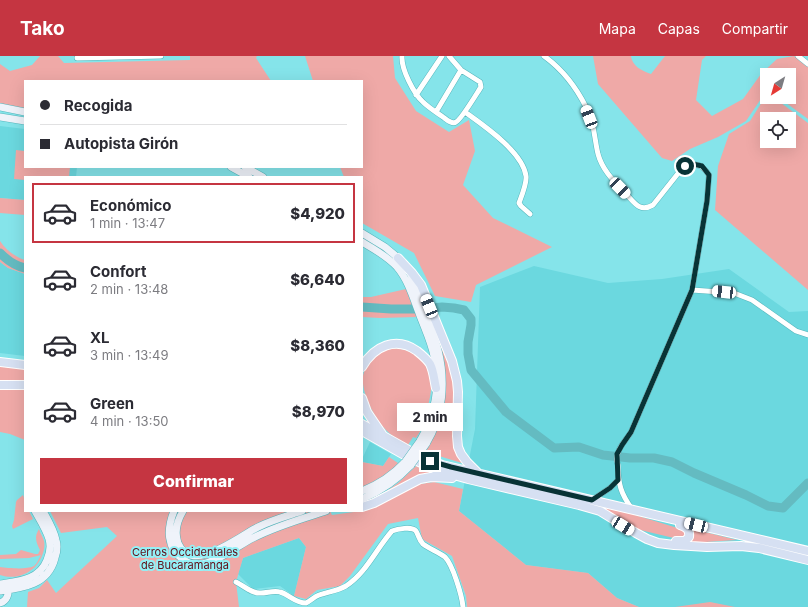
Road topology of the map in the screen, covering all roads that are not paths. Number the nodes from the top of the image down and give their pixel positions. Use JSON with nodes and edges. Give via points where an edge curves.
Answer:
{"nodes":[{"id":1,"x":161,"y":56,"type":"edge"},
{"id":2,"x":402,"y":56,"type":"edge"},
{"id":3,"x":442,"y":56,"type":"edge"},
{"id":4,"x":449,"y":56,"type":"edge"},
{"id":5,"x":544,"y":56,"type":"edge"},
{"id":6,"x":798,"y":56,"type":"edge"},
{"id":7,"x":77,"y":58,"type":"dead end"},
{"id":8,"x":808,"y":64,"type":"edge"},
{"id":9,"x":461,"y":70,"type":"junction"},
{"id":10,"x":416,"y":95,"type":"junction"},
{"id":11,"x":0,"y":107,"type":"edge"},
{"id":12,"x":24,"y":112,"type":"edge"},
{"id":13,"x":436,"y":112,"type":"junction"},
{"id":14,"x":465,"y":112,"type":"junction"},
{"id":15,"x":0,"y":117,"type":"edge"},
{"id":16,"x":24,"y":121,"type":"edge"},
{"id":17,"x":233,"y":168,"type":"edge"},
{"id":18,"x":247,"y":168,"type":"edge"},
{"id":19,"x":247,"y":176,"type":"edge"},
{"id":20,"x":261,"y":176,"type":"edge"},
{"id":21,"x":530,"y":214,"type":"dead end"},
{"id":22,"x":363,"y":234,"type":"edge"},
{"id":23,"x":363,"y":243,"type":"edge"},
{"id":24,"x":398,"y":258,"type":"joint"},
{"id":25,"x":692,"y":290,"type":"junction"},
{"id":26,"x":420,"y":298,"type":"junction"},
{"id":27,"x":426,"y":316,"type":"junction"},
{"id":28,"x":808,"y":335,"type":"edge"},
{"id":29,"x":0,"y":362,"type":"edge"},
{"id":30,"x":24,"y":365,"type":"edge"},
{"id":31,"x":363,"y":366,"type":"edge"},
{"id":32,"x":0,"y":385,"type":"edge"},
{"id":33,"x":24,"y":385,"type":"edge"},
{"id":34,"x":436,"y":388,"type":"junction"},
{"id":35,"x":363,"y":400,"type":"edge"},
{"id":36,"x":363,"y":425,"type":"edge"},
{"id":37,"x":363,"y":432,"type":"edge"},
{"id":38,"x":384,"y":436,"type":"junction"},
{"id":39,"x":423,"y":443,"type":"junction"},
{"id":40,"x":408,"y":463,"type":"junction"},
{"id":41,"x":478,"y":473,"type":"junction"},
{"id":42,"x":468,"y":479,"type":"junction"},
{"id":43,"x":618,"y":480,"type":"junction"},
{"id":44,"x":363,"y":491,"type":"edge"},
{"id":45,"x":363,"y":498,"type":"edge"},
{"id":46,"x":592,"y":500,"type":"junction"},
{"id":47,"x":363,"y":507,"type":"edge"},
{"id":48,"x":632,"y":509,"type":"junction"},
{"id":49,"x":39,"y":512,"type":"edge"},
{"id":50,"x":174,"y":512,"type":"edge"},
{"id":51,"x":182,"y":512,"type":"edge"},
{"id":52,"x":299,"y":512,"type":"edge"},
{"id":53,"x":323,"y":512,"type":"edge"},
{"id":54,"x":643,"y":512,"type":"junction"},
{"id":55,"x":636,"y":533,"type":"junction"},
{"id":56,"x":808,"y":551,"type":"edge"},
{"id":57,"x":808,"y":560,"type":"edge"},
{"id":58,"x":236,"y":582,"type":"dead end"},
{"id":59,"x":5,"y":586,"type":"edge"},
{"id":60,"x":0,"y":592,"type":"edge"},
{"id":61,"x":0,"y":603,"type":"edge"},
{"id":62,"x":463,"y":607,"type":"edge"}],
"edges":[{"from":1,"to":7,"type":"street"},
{"from":2,"to":10,"type":"street","via":[[406,74]]},
{"from":3,"to":10,"type":"street"},
{"from":4,"to":9,"type":"street"},
{"from":5,"to":25,"type":"street","via":[[555,63],[573,85],[586,107],[605,170],[636,204],[642,208],[653,205],[685,166],[702,166],[709,175]]},
{"from":6,"to":8,"type":"street"},
{"from":9,"to":13,"type":"street"},
{"from":9,"to":14,"type":"street","via":[[481,85]]},
{"from":10,"to":13,"type":"street"},
{"from":11,"to":12,"type":"main road"},
{"from":13,"to":14,"type":"street","via":[[454,123]]},
{"from":14,"to":21,"type":"street","via":[[492,130],[518,157],[526,177],[519,203]]},
{"from":15,"to":16,"type":"main road"},
{"from":17,"to":19,"type":"main road"},
{"from":18,"to":20,"type":"main road"},
{"from":22,"to":24,"type":"main road","via":[[386,246]]},
{"from":23,"to":26,"type":"main road","via":[[386,256]]},
{"from":24,"to":26,"type":"highway","via":[[421,285]]},
{"from":25,"to":28,"type":"street","via":[[740,295],[752,300],[796,331]]},
{"from":25,"to":43,"type":"street","via":[[631,432],[617,454]]},
{"from":26,"to":27,"type":"highway"},
{"from":26,"to":27,"type":"main road"},
{"from":27,"to":34,"type":"main road","via":[[436,369]]},
{"from":27,"to":39,"type":"main road","via":[[438,349],[443,383],[438,418],[433,431]]},
{"from":27,"to":41,"type":"highway","via":[[452,361],[457,381],[458,447],[467,462]]},
{"from":29,"to":30,"type":"highway"},
{"from":31,"to":34,"type":"highway","via":[[370,355],[382,347],[405,345],[421,354],[429,364]]},
{"from":32,"to":33,"type":"highway"},
{"from":34,"to":39,"type":"main road","via":[[431,418]]},
{"from":35,"to":38,"type":"highway"},
{"from":36,"to":38,"type":"highway"},
{"from":37,"to":42,"type":"highway","via":[[424,465]]},
{"from":38,"to":41,"type":"highway","via":[[430,461]]},
{"from":39,"to":40,"type":"main road","bridge":true},
{"from":40,"to":44,"type":"main road","via":[[386,480]]},
{"from":40,"to":45,"type":"main road","via":[[398,478]]},
{"from":41,"to":46,"type":"highway"},
{"from":42,"to":47,"type":"highway","via":[[420,479]]},
{"from":42,"to":55,"type":"highway","via":[[600,511]]},
{"from":43,"to":46,"type":"street"},
{"from":43,"to":48,"type":"street","via":[[621,491]]},
{"from":46,"to":48,"type":"highway"},
{"from":48,"to":54,"type":"highway"},
{"from":49,"to":59,"type":"main road","via":[[53,531],[57,544],[52,566],[36,583],[24,587]]},
{"from":50,"to":53,"type":"main road","via":[[169,533],[172,547],[180,558],[198,565],[210,562],[262,533]]},
{"from":51,"to":52,"type":"main road","via":[[176,530],[178,543],[185,552],[196,556],[217,551],[250,530]]},
{"from":54,"to":55,"type":"highway","via":[[685,526],[689,537],[685,541],[677,541]]},
{"from":54,"to":56,"type":"highway"},
{"from":55,"to":57,"type":"highway","via":[[647,539],[674,545],[759,548]]},
{"from":58,"to":62,"type":"street","via":[[252,592],[276,592],[299,603],[306,603],[316,596],[338,590],[351,582],[368,566],[392,531],[412,528],[422,543],[448,561],[458,585]]},
{"from":59,"to":60,"type":"main road"},
{"from":59,"to":61,"type":"main road","via":[[6,598]]}]}
